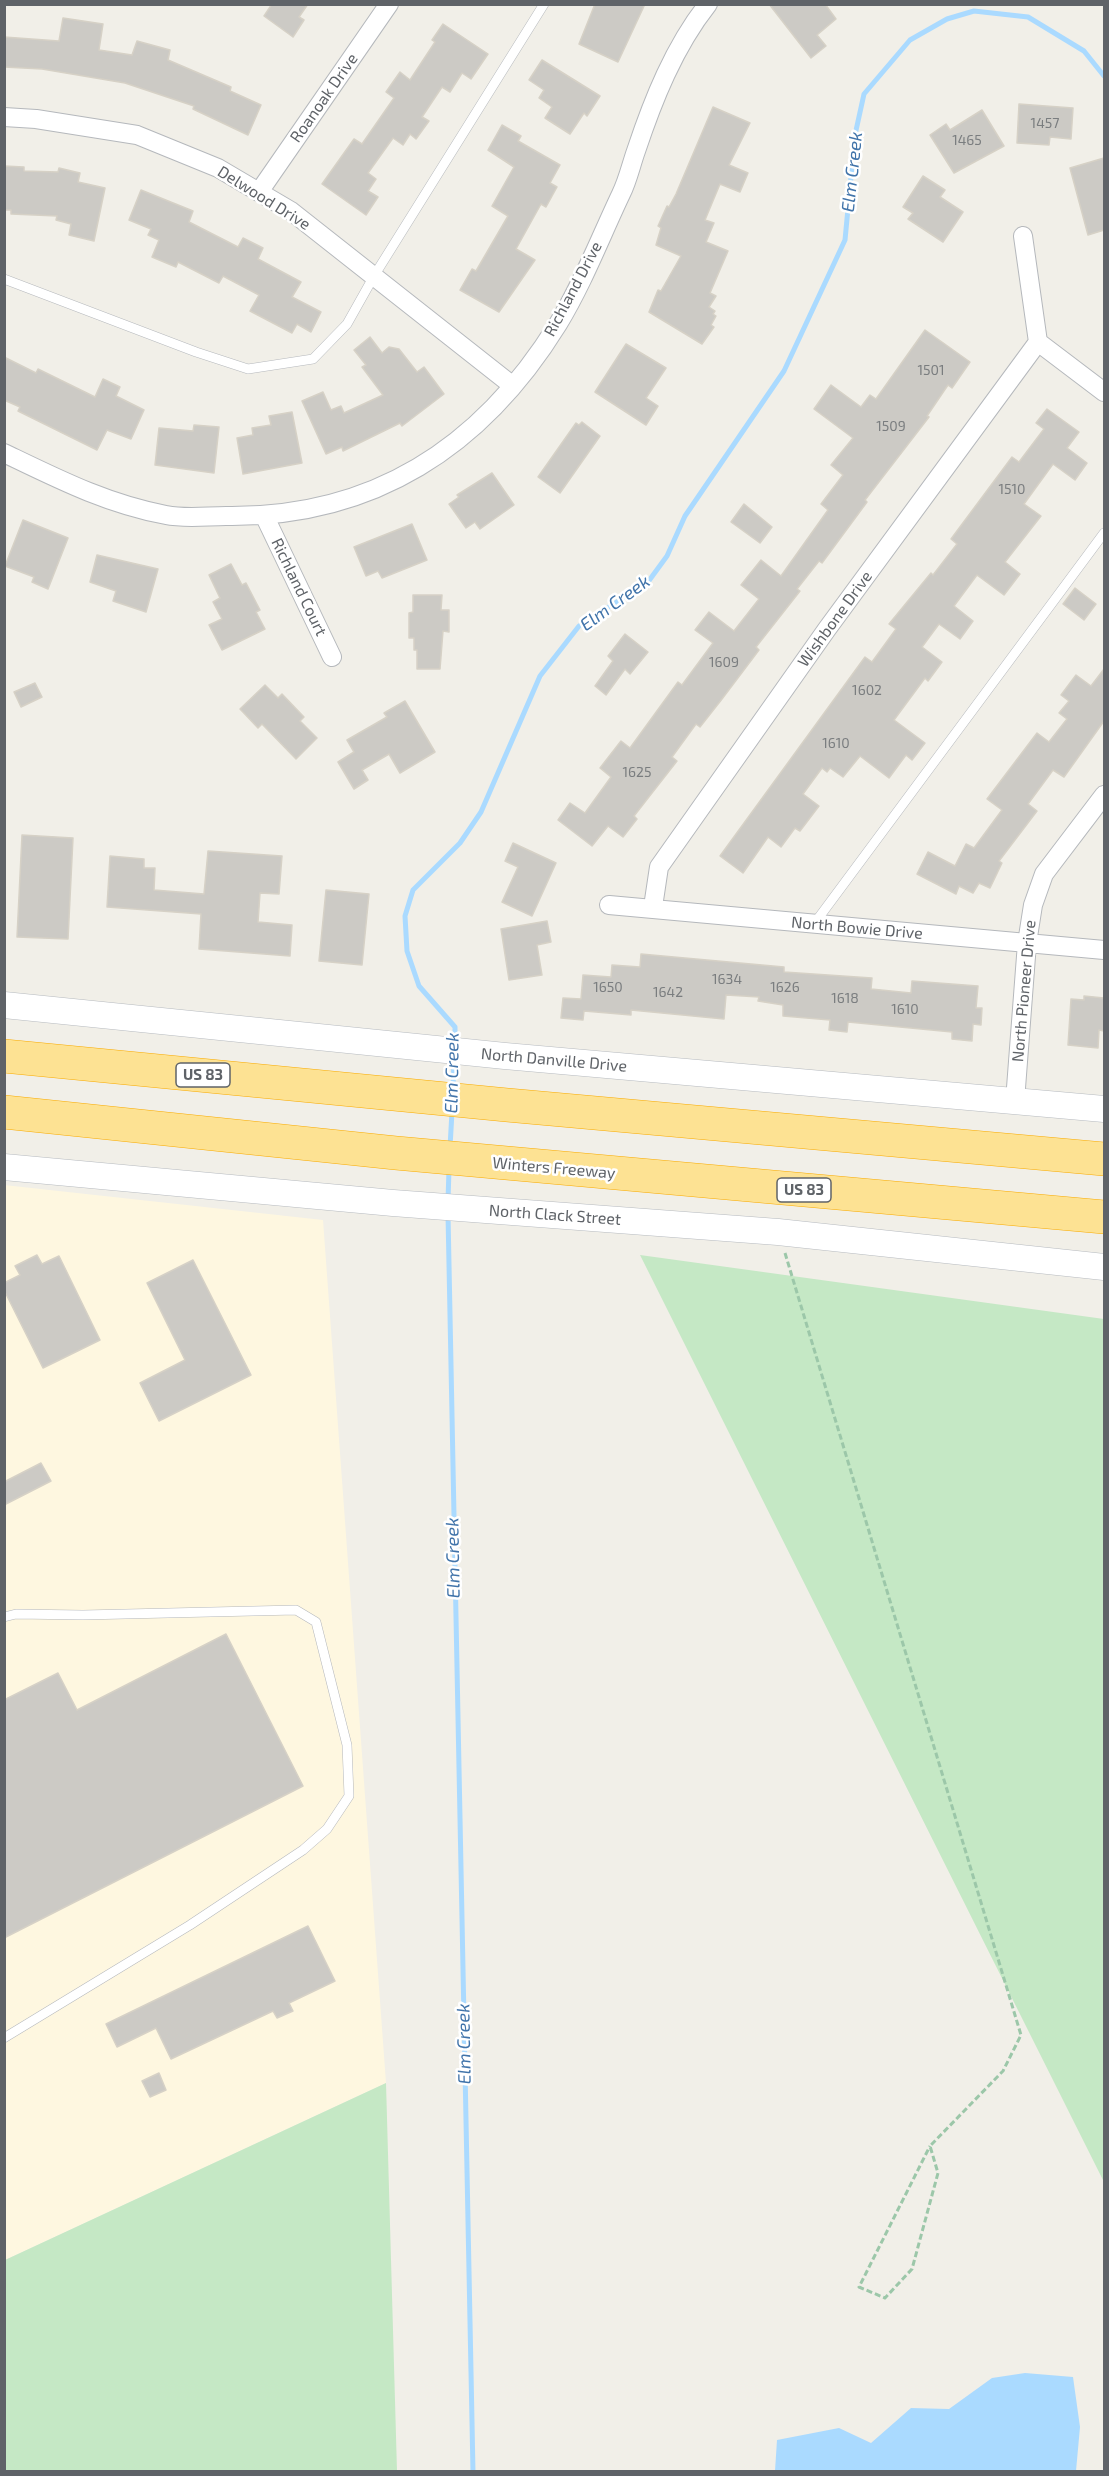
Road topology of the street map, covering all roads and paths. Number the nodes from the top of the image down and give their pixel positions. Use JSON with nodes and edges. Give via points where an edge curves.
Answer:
{"nodes":[{"id":1,"x":389,"y":4,"type":"edge"},
{"id":2,"x":544,"y":4,"type":"edge"},
{"id":3,"x":708,"y":4,"type":"edge"},
{"id":4,"x":4,"y":117,"type":"edge"},
{"id":5,"x":259,"y":192,"type":"junction"},
{"id":6,"x":1023,"y":236,"type":"dead end"},
{"id":7,"x":374,"y":276,"type":"junction"},
{"id":8,"x":4,"y":279,"type":"edge"},
{"id":9,"x":1038,"y":342,"type":"junction"},
{"id":10,"x":513,"y":386,"type":"junction"},
{"id":11,"x":1104,"y":392,"type":"edge"},
{"id":12,"x":4,"y":453,"type":"edge"},
{"id":13,"x":265,"y":517,"type":"junction"},
{"id":14,"x":1104,"y":533,"type":"edge"},
{"id":15,"x":332,"y":657,"type":"dead end"},
{"id":16,"x":1104,"y":795,"type":"edge"},
{"id":17,"x":609,"y":905,"type":"dead end"},
{"id":18,"x":653,"y":907,"type":"junction"},
{"id":19,"x":813,"y":925,"type":"junction"},
{"id":20,"x":1027,"y":942,"type":"junction"},
{"id":21,"x":1104,"y":950,"type":"edge"},
{"id":22,"x":4,"y":1005,"type":"edge"},
{"id":23,"x":4,"y":1056,"type":"edge"},
{"id":24,"x":1015,"y":1101,"type":"junction"},
{"id":25,"x":1104,"y":1109,"type":"edge"},
{"id":26,"x":4,"y":1112,"type":"edge"},
{"id":27,"x":92,"y":1121,"type":"junction"},
{"id":28,"x":4,"y":1124,"type":"edge"},
{"id":29,"x":1104,"y":1159,"type":"edge"},
{"id":30,"x":4,"y":1167,"type":"edge"},
{"id":31,"x":1104,"y":1217,"type":"edge"},
{"id":32,"x":778,"y":1232,"type":"junction"},
{"id":33,"x":1104,"y":1268,"type":"edge"},
{"id":34,"x":4,"y":1617,"type":"edge"},
{"id":35,"x":4,"y":2038,"type":"edge"},
{"id":36,"x":930,"y":2146,"type":"junction"}],
"edges":[{"from":1,"to":5,"type":"street","name":"Roanoak Drive"},
{"from":2,"to":7,"type":"lane"},
{"from":3,"to":10,"type":"street","name":"Richland Drive","via":[[675,53],[625,187],[558,323]]},
{"from":4,"to":5,"type":"street","name":"Delwood Drive","via":[[137,135],[218,168]]},
{"from":5,"to":7,"type":"street","name":"Delwood Drive"},
{"from":6,"to":9,"type":"street"},
{"from":7,"to":8,"type":"lane","via":[[347,324],[313,359],[248,369]]},
{"from":7,"to":10,"type":"street","name":"Delwood Drive"},
{"from":9,"to":11,"type":"street"},
{"from":9,"to":18,"type":"street","name":"Wishbone Drive","via":[[827,629],[659,867]]},
{"from":10,"to":13,"type":"street","name":"Richland Drive","via":[[434,458],[397,481],[344,501]]},
{"from":12,"to":13,"type":"street","name":"Richland Drive","via":[[96,497],[168,516]]},
{"from":13,"to":15,"type":"street","name":"Richland Court"},
{"from":14,"to":19,"type":"lane"},
{"from":16,"to":20,"type":"street","name":"North Pioneer Drive","via":[[1044,874],[1033,905]]},
{"from":17,"to":18,"type":"street","name":"North Bowie Drive"},
{"from":18,"to":19,"type":"street","name":"North Bowie Drive"},
{"from":19,"to":20,"type":"street","name":"North Bowie Drive"},
{"from":20,"to":21,"type":"street","name":"North Bowie Drive"},
{"from":20,"to":24,"type":"street","name":"North Pioneer Drive"},
{"from":22,"to":24,"type":"main road","name":"North Danville Drive","via":[[506,1056]]},
{"from":23,"to":29,"type":"highway","number":"US 83"},
{"from":24,"to":25,"type":"main road","name":"North Danville Drive"},
{"from":26,"to":27,"type":"highway","name":"Winters Freeway","number":"US 83"},
{"from":27,"to":28,"type":"highway"},
{"from":27,"to":31,"type":"highway","name":"Winters Freeway","number":"US 83","via":[[396,1153]]},
{"from":30,"to":32,"type":"main road","name":"North Clack Street","via":[[393,1203]]},
{"from":32,"to":33,"type":"main road","name":"North Clack Street"},
{"from":32,"to":36,"type":"path","via":[[1021,2035],[1003,2071]]},
{"from":34,"to":35,"type":"lane","via":[[296,1610],[316,1622],[322,1641],[347,1745],[349,1796],[327,1829],[303,1850],[190,1925]]},
{"from":36,"to":36,"type":"path","via":[[859,2287],[885,2298],[912,2269],[938,2173]]}]}
